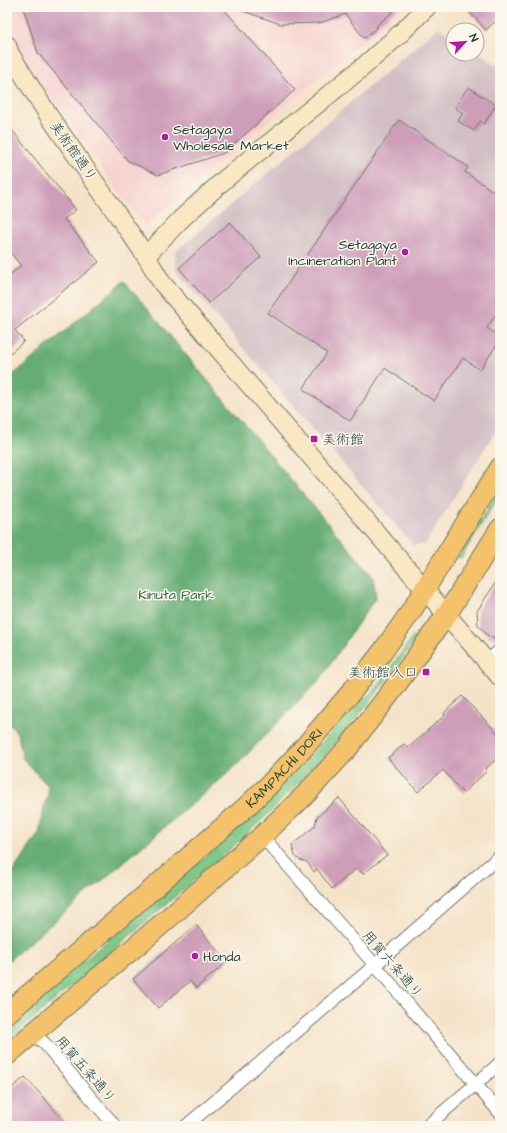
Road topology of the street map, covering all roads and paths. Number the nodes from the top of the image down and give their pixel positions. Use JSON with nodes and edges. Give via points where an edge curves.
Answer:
{"nodes":[{"id":1,"x":428,"y":7,"type":"edge"},
{"id":2,"x":7,"y":44,"type":"edge"},
{"id":3,"x":146,"y":256,"type":"junction"},
{"id":4,"x":500,"y":468,"type":"edge"},
{"id":5,"x":500,"y":529,"type":"edge"},
{"id":6,"x":424,"y":589,"type":"junction"},
{"id":7,"x":447,"y":614,"type":"junction"},
{"id":8,"x":494,"y":656,"type":"edge"},
{"id":9,"x":500,"y":677,"type":"edge"},
{"id":10,"x":262,"y":836,"type":"junction"},
{"id":11,"x":500,"y":856,"type":"edge"},
{"id":12,"x":375,"y":965,"type":"junction"},
{"id":13,"x":7,"y":1014,"type":"edge"},
{"id":14,"x":33,"y":1032,"type":"junction"},
{"id":15,"x":7,"y":1055,"type":"edge"},
{"id":16,"x":500,"y":1063,"type":"edge"},
{"id":17,"x":476,"y":1084,"type":"junction"},
{"id":18,"x":500,"y":1113,"type":"edge"},
{"id":19,"x":115,"y":1126,"type":"edge"},
{"id":20,"x":186,"y":1126,"type":"edge"},
{"id":21,"x":427,"y":1126,"type":"edge"}],
"edges":[{"from":1,"to":3,"type":"street","via":[[364,66],[224,180],[180,220]]},
{"from":2,"to":3,"type":"street","name":"美術館通り","via":[[10,54],[49,116]]},
{"from":3,"to":6,"type":"street","name":"美術館通り","via":[[167,289]]},
{"from":4,"to":6,"type":"main road","name":"KAMPACHI DORI"},
{"from":5,"to":7,"type":"main road"},
{"from":6,"to":7,"type":"street","name":"美術館通り"},
{"from":6,"to":13,"type":"main road","name":"KAMPACHI DORI","via":[[410,613],[349,695],[267,787]]},
{"from":7,"to":8,"type":"street","name":"美術館通り"},
{"from":7,"to":10,"type":"main road","via":[[346,750],[305,795]]},
{"from":8,"to":9,"type":"street","name":"美術館通り"},
{"from":10,"to":12,"type":"street","name":"用賀六条通り"},
{"from":10,"to":14,"type":"main road"},
{"from":11,"to":12,"type":"street"},
{"from":12,"to":17,"type":"street","name":"用賀六条通り"},
{"from":12,"to":20,"type":"street"},
{"from":14,"to":15,"type":"main road"},
{"from":14,"to":19,"type":"street","name":"用賀五条通り"},
{"from":16,"to":17,"type":"street"},
{"from":17,"to":18,"type":"street","name":"用賀六条通り"},
{"from":17,"to":21,"type":"street"}]}
